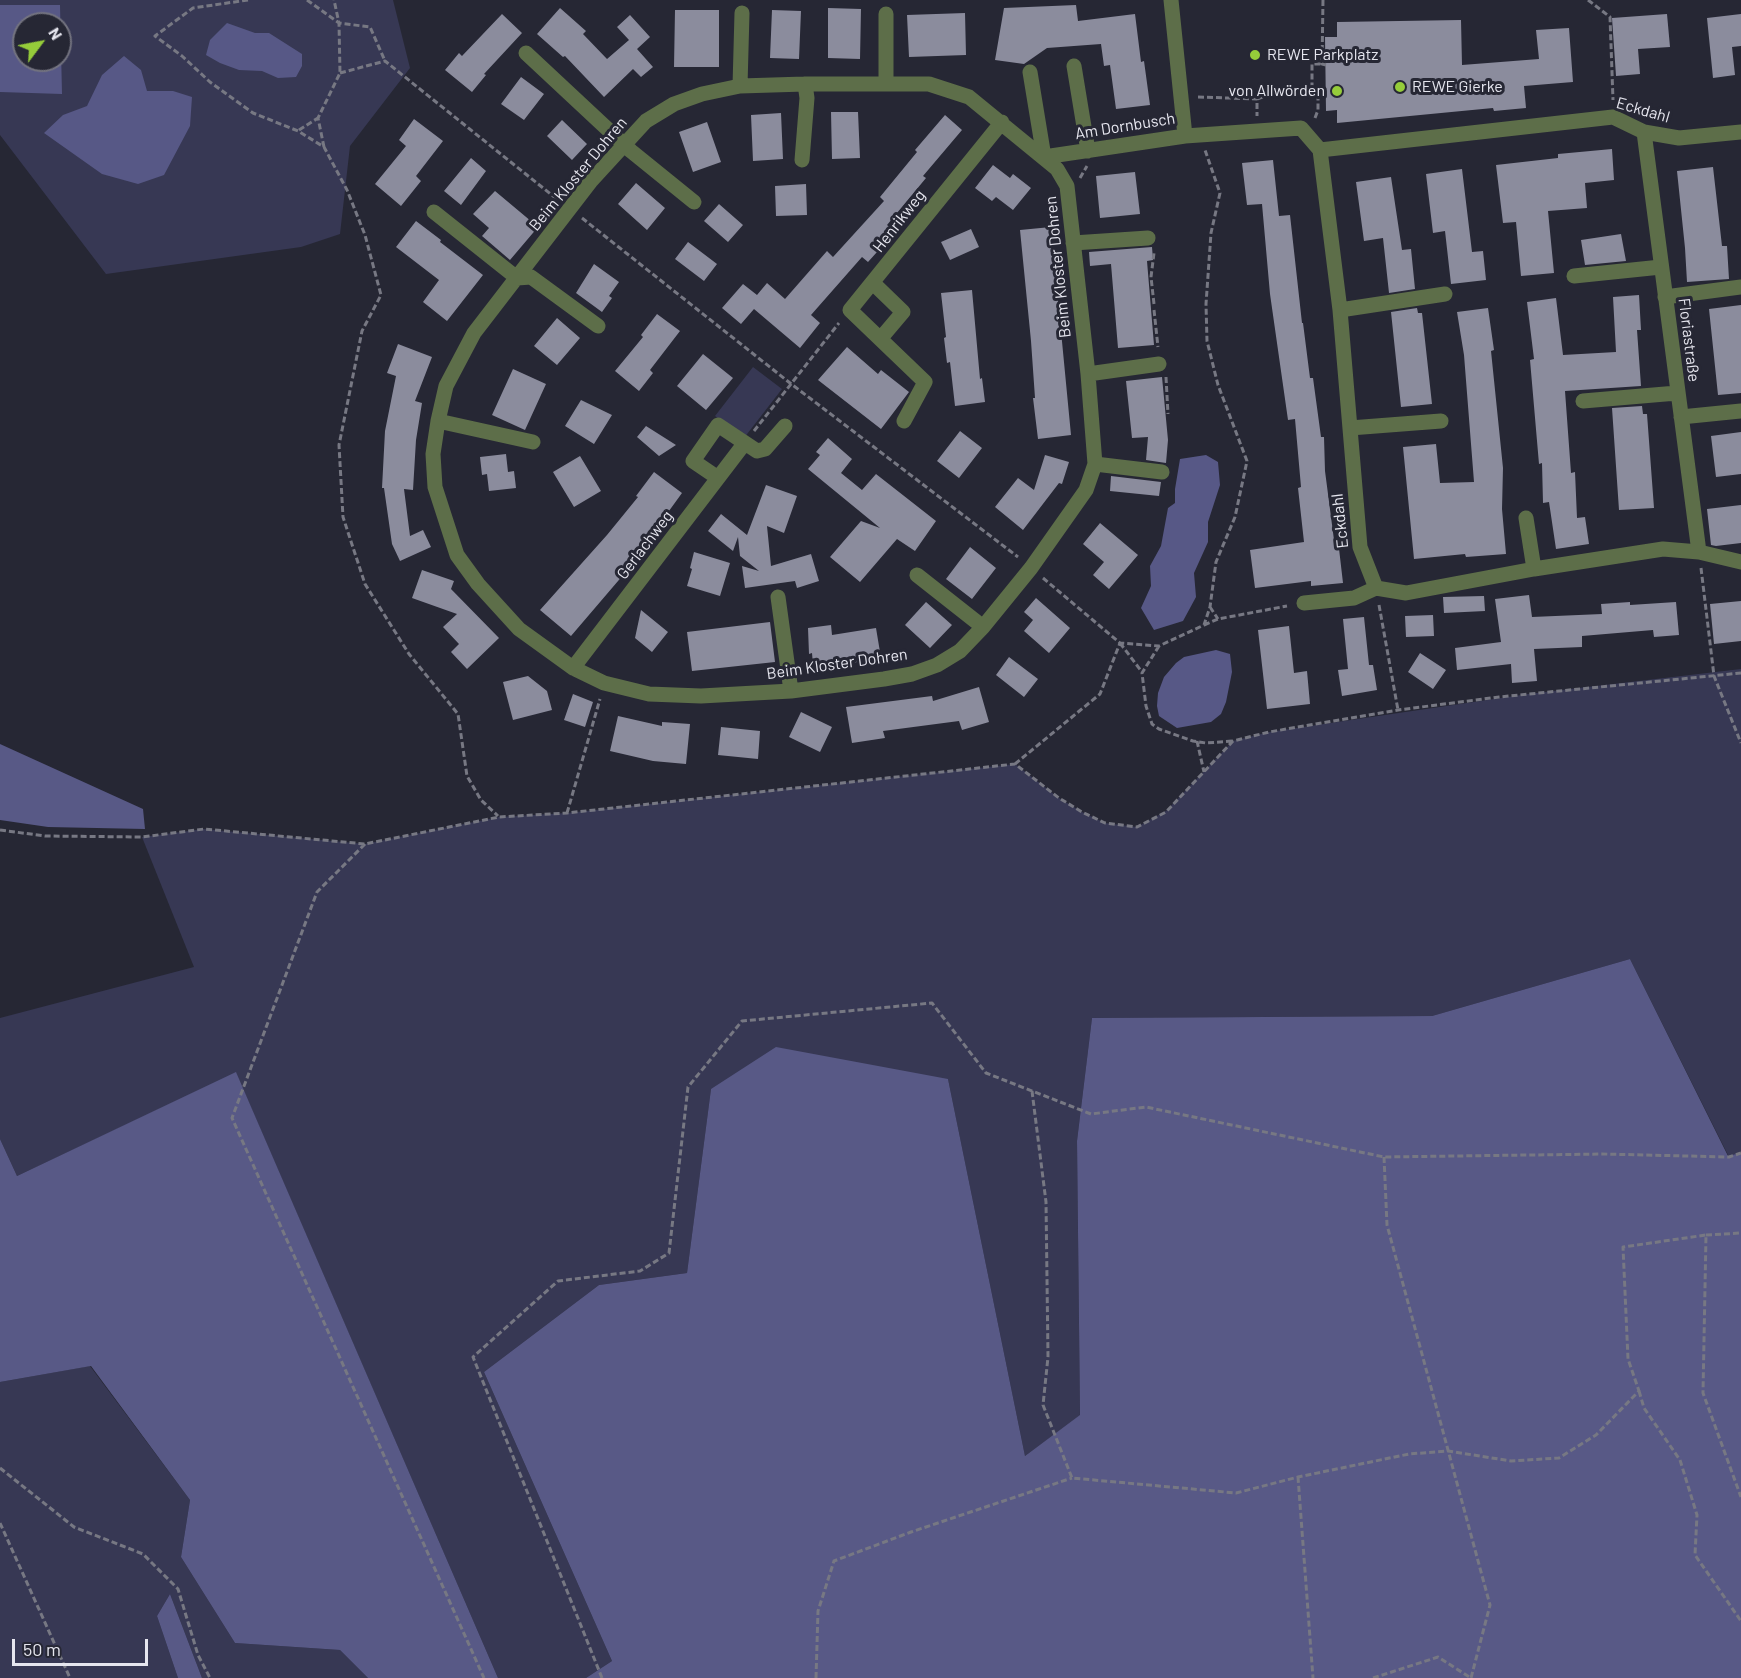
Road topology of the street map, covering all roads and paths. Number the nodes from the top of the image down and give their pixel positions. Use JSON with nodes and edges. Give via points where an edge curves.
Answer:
{"nodes":[{"id":1,"x":248,"y":0,"type":"edge"},
{"id":2,"x":307,"y":0,"type":"edge"},
{"id":3,"x":334,"y":0,"type":"edge"},
{"id":4,"x":1171,"y":0,"type":"edge"},
{"id":5,"x":1323,"y":0,"type":"edge"},
{"id":6,"x":1588,"y":0,"type":"edge"},
{"id":7,"x":742,"y":13,"type":"dead end"},
{"id":8,"x":886,"y":14,"type":"dead end"},
{"id":9,"x":339,"y":23,"type":"junction"},
{"id":10,"x":526,"y":53,"type":"dead end"},
{"id":11,"x":385,"y":61,"type":"junction"},
{"id":12,"x":1074,"y":66,"type":"dead end"},
{"id":13,"x":1030,"y":72,"type":"dead end"},
{"id":14,"x":340,"y":73,"type":"junction"},
{"id":15,"x":805,"y":84,"type":"junction"},
{"id":16,"x":885,"y":84,"type":"junction"},
{"id":17,"x":740,"y":86,"type":"junction"},
{"id":18,"x":1312,"y":93,"type":"junction"},
{"id":19,"x":1198,"y":97,"type":"dead end"},
{"id":20,"x":1257,"y":99,"type":"junction"},
{"id":21,"x":1613,"y":117,"type":"junction"},
{"id":22,"x":318,"y":118,"type":"junction"},
{"id":23,"x":1258,"y":121,"type":"dead end"},
{"id":24,"x":1002,"y":122,"type":"junction"},
{"id":25,"x":1313,"y":122,"type":"dead end"},
{"id":26,"x":298,"y":131,"type":"junction"},
{"id":27,"x":1644,"y":132,"type":"junction"},
{"id":28,"x":1741,"y":132,"type":"edge"},
{"id":29,"x":1192,"y":135,"type":"junction"},
{"id":30,"x":624,"y":144,"type":"junction"},
{"id":31,"x":324,"y":147,"type":"junction"},
{"id":32,"x":1320,"y":150,"type":"junction"},
{"id":33,"x":1044,"y":157,"type":"junction"},
{"id":34,"x":1088,"y":158,"type":"junction"},
{"id":35,"x":802,"y":160,"type":"dead end"},
{"id":36,"x":1064,"y":181,"type":"junction"},
{"id":37,"x":694,"y":202,"type":"dead end"},
{"id":38,"x":586,"y":209,"type":"dead end"},
{"id":39,"x":434,"y":212,"type":"dead end"},
{"id":40,"x":575,"y":213,"type":"junction"},
{"id":41,"x":1148,"y":238,"type":"joint"},
{"id":42,"x":1073,"y":243,"type":"junction"},
{"id":43,"x":1661,"y":267,"type":"junction"},
{"id":44,"x":1574,"y":276,"type":"dead end"},
{"id":45,"x":517,"y":278,"type":"junction"},
{"id":46,"x":873,"y":283,"type":"junction"},
{"id":47,"x":1741,"y":287,"type":"edge"},
{"id":48,"x":1445,"y":294,"type":"dead end"},
{"id":49,"x":1665,"y":297,"type":"junction"},
{"id":50,"x":1154,"y":303,"type":"dead end"},
{"id":51,"x":850,"y":310,"type":"junction"},
{"id":52,"x":1154,"y":310,"type":"dead end"},
{"id":53,"x":1340,"y":310,"type":"junction"},
{"id":54,"x":598,"y":326,"type":"dead end"},
{"id":55,"x":881,"y":338,"type":"junction"},
{"id":56,"x":1159,"y":364,"type":"junction"},
{"id":57,"x":1088,"y":374,"type":"junction"},
{"id":58,"x":790,"y":383,"type":"junction"},
{"id":59,"x":1677,"y":393,"type":"junction"},
{"id":60,"x":1584,"y":401,"type":"dead end"},
{"id":61,"x":1741,"y":411,"type":"edge"},
{"id":62,"x":1168,"y":414,"type":"dead end"},
{"id":63,"x":1680,"y":417,"type":"junction"},
{"id":64,"x":904,"y":420,"type":"dead end"},
{"id":65,"x":438,"y":421,"type":"junction"},
{"id":66,"x":1441,"y":421,"type":"dead end"},
{"id":67,"x":785,"y":426,"type":"dead end"},
{"id":68,"x":1350,"y":428,"type":"junction"},
{"id":69,"x":533,"y":442,"type":"dead end"},
{"id":70,"x":744,"y":444,"type":"junction"},
{"id":71,"x":1095,"y":464,"type":"junction"},
{"id":72,"x":1162,"y":472,"type":"dead end"},
{"id":73,"x":718,"y":478,"type":"junction"},
{"id":74,"x":1526,"y":518,"type":"dead end"},
{"id":75,"x":1699,"y":552,"type":"junction"},
{"id":76,"x":1741,"y":562,"type":"edge"},
{"id":77,"x":1031,"y":568,"type":"junction"},
{"id":78,"x":1534,"y":569,"type":"junction"},
{"id":79,"x":917,"y":575,"type":"dead end"},
{"id":80,"x":1376,"y":588,"type":"junction"},
{"id":81,"x":778,"y":597,"type":"dead end"},
{"id":82,"x":1304,"y":603,"type":"joint"},
{"id":83,"x":1210,"y":606,"type":"junction"},
{"id":84,"x":1218,"y":620,"type":"junction"},
{"id":85,"x":1204,"y":625,"type":"junction"},
{"id":86,"x":982,"y":627,"type":"junction"},
{"id":87,"x":1120,"y":643,"type":"junction"},
{"id":88,"x":1159,"y":646,"type":"junction"},
{"id":89,"x":573,"y":668,"type":"junction"},
{"id":90,"x":1142,"y":672,"type":"junction"},
{"id":91,"x":1741,"y":673,"type":"edge"},
{"id":92,"x":1714,"y":676,"type":"junction"},
{"id":93,"x":604,"y":682,"type":"junction"},
{"id":94,"x":791,"y":691,"type":"junction"},
{"id":95,"x":1398,"y":710,"type":"junction"},
{"id":96,"x":1197,"y":741,"type":"junction"},
{"id":97,"x":1233,"y":741,"type":"junction"},
{"id":98,"x":1741,"y":742,"type":"edge"},
{"id":99,"x":1015,"y":764,"type":"junction"},
{"id":100,"x":1204,"y":772,"type":"junction"},
{"id":101,"x":567,"y":813,"type":"junction"},
{"id":102,"x":499,"y":817,"type":"junction"},
{"id":103,"x":0,"y":830,"type":"edge"},
{"id":104,"x":365,"y":844,"type":"junction"},
{"id":105,"x":1032,"y":1091,"type":"junction"},
{"id":106,"x":1741,"y":1153,"type":"edge"},
{"id":107,"x":1384,"y":1157,"type":"junction"},
{"id":108,"x":1741,"y":1233,"type":"edge"},
{"id":109,"x":1706,"y":1235,"type":"junction"},
{"id":110,"x":1638,"y":1391,"type":"junction"},
{"id":111,"x":1448,"y":1451,"type":"junction"},
{"id":112,"x":0,"y":1468,"type":"edge"},
{"id":113,"x":1298,"y":1477,"type":"junction"},
{"id":114,"x":1072,"y":1478,"type":"junction"},
{"id":115,"x":1741,"y":1497,"type":"edge"},
{"id":116,"x":0,"y":1523,"type":"edge"},
{"id":117,"x":1741,"y":1621,"type":"edge"},
{"id":118,"x":70,"y":1678,"type":"edge"},
{"id":119,"x":210,"y":1678,"type":"edge"},
{"id":120,"x":484,"y":1678,"type":"edge"},
{"id":121,"x":602,"y":1678,"type":"edge"},
{"id":122,"x":816,"y":1678,"type":"edge"},
{"id":123,"x":1313,"y":1678,"type":"edge"},
{"id":124,"x":1373,"y":1678,"type":"edge"},
{"id":125,"x":1471,"y":1678,"type":"edge"}],
"edges":[{"from":1,"to":26,"type":"path","via":[[194,8],[155,36],[253,113]]},
{"from":2,"to":9,"type":"path"},
{"from":3,"to":9,"type":"path"},
{"from":4,"to":29,"type":"street","name":"Am Dornbusch"},
{"from":5,"to":18,"type":"path","via":[[1324,64],[1312,64]]},
{"from":6,"to":21,"type":"path","via":[[1610,18]]},
{"from":7,"to":17,"type":"street"},
{"from":8,"to":16,"type":"street"},
{"from":9,"to":11,"type":"path","via":[[370,27]]},
{"from":9,"to":14,"type":"path"},
{"from":10,"to":30,"type":"street"},
{"from":11,"to":14,"type":"path"},
{"from":11,"to":40,"type":"path"},
{"from":12,"to":34,"type":"street"},
{"from":13,"to":33,"type":"street"},
{"from":14,"to":22,"type":"path"},
{"from":15,"to":16,"type":"street","name":"Beim Kloster Dohren"},
{"from":15,"to":17,"type":"street","name":"Beim Kloster Dohren"},
{"from":15,"to":35,"type":"street"},
{"from":16,"to":24,"type":"street","name":"Beim Kloster Dohren","via":[[929,84],[969,97]]},
{"from":17,"to":30,"type":"street","name":"Beim Kloster Dohren","via":[[674,104],[646,121]]},
{"from":18,"to":20,"type":"path","via":[[1274,93]]},
{"from":18,"to":25,"type":"path","via":[[1318,93]]},
{"from":19,"to":20,"type":"path"},
{"from":20,"to":23,"type":"path"},
{"from":21,"to":27,"type":"street","name":"Eckdahl"},
{"from":21,"to":32,"type":"street","name":"Eckdahl"},
{"from":22,"to":26,"type":"path"},
{"from":22,"to":31,"type":"path"},
{"from":24,"to":33,"type":"street","name":"Beim Kloster Dohren"},
{"from":24,"to":46,"type":"street","name":"Henrikweg"},
{"from":26,"to":31,"type":"path"},
{"from":27,"to":28,"type":"street","name":"Eckdahl","via":[[1679,138]]},
{"from":27,"to":43,"type":"street","name":"Floriastraße"},
{"from":29,"to":32,"type":"street","via":[[1301,128]]},
{"from":29,"to":34,"type":"street","name":"Am Dornbusch"},
{"from":29,"to":83,"type":"path","via":[[1220,193],[1211,233],[1207,341],[1218,385],[1247,461],[1235,517],[1216,562]]},
{"from":30,"to":37,"type":"street"},
{"from":30,"to":40,"type":"street","name":"Beim Kloster Dohren"},
{"from":31,"to":102,"type":"path","via":[[365,235],[381,295],[362,331],[339,445],[343,517],[365,584],[409,654],[458,714],[467,776],[481,800]]},
{"from":32,"to":53,"type":"street","name":"Eckdahl"},
{"from":33,"to":34,"type":"street","name":"Am Dornbusch"},
{"from":33,"to":36,"type":"street","name":"Beim Kloster Dohren"},
{"from":34,"to":36,"type":"path","via":[[1080,179]]},
{"from":36,"to":42,"type":"street","name":"Beim Kloster Dohren"},
{"from":38,"to":40,"type":"path"},
{"from":39,"to":45,"type":"street"},
{"from":40,"to":45,"type":"street","name":"Beim Kloster Dohren"},
{"from":40,"to":58,"type":"path"},
{"from":41,"to":42,"type":"street"},
{"from":41,"to":50,"type":"path","via":[[1153,238],[1155,259],[1151,277]]},
{"from":42,"to":57,"type":"street","name":"Beim Kloster Dohren"},
{"from":43,"to":44,"type":"street"},
{"from":43,"to":49,"type":"street","name":"Floriastraße"},
{"from":45,"to":54,"type":"street","via":[[531,277]]},
{"from":45,"to":65,"type":"street","name":"Beim Kloster Dohren","via":[[468,343],[446,386]]},
{"from":46,"to":51,"type":"street","name":"Henrikweg"},
{"from":46,"to":55,"type":"street","via":[[903,312]]},
{"from":47,"to":49,"type":"street"},
{"from":48,"to":53,"type":"street"},
{"from":49,"to":59,"type":"street","name":"Floriastraße"},
{"from":51,"to":55,"type":"street"},
{"from":51,"to":58,"type":"path"},
{"from":52,"to":56,"type":"path"},
{"from":53,"to":68,"type":"street","name":"Eckdahl"},
{"from":55,"to":64,"type":"street","via":[[925,382]]},
{"from":56,"to":57,"type":"street"},
{"from":56,"to":62,"type":"path","via":[[1161,374],[1166,374]]},
{"from":57,"to":71,"type":"street","name":"Beim Kloster Dohren"},
{"from":58,"to":70,"type":"path"},
{"from":58,"to":77,"type":"path"},
{"from":59,"to":60,"type":"street"},
{"from":59,"to":63,"type":"street","name":"Floriastraße"},
{"from":61,"to":63,"type":"street"},
{"from":63,"to":75,"type":"street","name":"Floriastraße"},
{"from":65,"to":69,"type":"street"},
{"from":65,"to":89,"type":"street","name":"Beim Kloster Dohren","via":[[433,454],[435,487],[457,555],[519,629]]},
{"from":66,"to":68,"type":"street"},
{"from":67,"to":70,"type":"street","via":[[765,448],[758,451]]},
{"from":68,"to":80,"type":"street","name":"Eckdahl","via":[[1359,547]]},
{"from":70,"to":73,"type":"street","name":"Gerlachweg"},
{"from":70,"to":73,"type":"street","via":[[718,425],[693,461]]},
{"from":71,"to":72,"type":"street"},
{"from":71,"to":77,"type":"street","name":"Beim Kloster Dohren","via":[[1086,490]]},
{"from":73,"to":89,"type":"street","name":"Gerlachweg"},
{"from":74,"to":78,"type":"street"},
{"from":75,"to":76,"type":"street"},
{"from":75,"to":78,"type":"street","via":[[1663,549]]},
{"from":75,"to":92,"type":"path"},
{"from":77,"to":86,"type":"street","name":"Beim Kloster Dohren"},
{"from":77,"to":87,"type":"path"},
{"from":78,"to":80,"type":"street","via":[[1406,593]]},
{"from":79,"to":86,"type":"street"},
{"from":80,"to":82,"type":"street","via":[[1354,598]]},
{"from":80,"to":95,"type":"path"},
{"from":81,"to":94,"type":"street"},
{"from":82,"to":84,"type":"path"},
{"from":83,"to":84,"type":"path"},
{"from":83,"to":85,"type":"path"},
{"from":84,"to":85,"type":"path"},
{"from":85,"to":88,"type":"path"},
{"from":86,"to":94,"type":"street","name":"Beim Kloster Dohren","via":[[960,651],[912,674]]},
{"from":87,"to":88,"type":"path"},
{"from":87,"to":90,"type":"path"},
{"from":87,"to":99,"type":"path","via":[[1100,694]]},
{"from":88,"to":90,"type":"path"},
{"from":89,"to":93,"type":"street","name":"Beim Kloster Dohren"},
{"from":90,"to":96,"type":"path","via":[[1152,724]]},
{"from":91,"to":92,"type":"path"},
{"from":92,"to":95,"type":"path"},
{"from":92,"to":98,"type":"path"},
{"from":93,"to":94,"type":"street","name":"Beim Kloster Dohren","via":[[649,694],[701,696]]},
{"from":93,"to":101,"type":"path"},
{"from":95,"to":97,"type":"path"},
{"from":96,"to":97,"type":"path"},
{"from":96,"to":100,"type":"path"},
{"from":97,"to":100,"type":"path"},
{"from":99,"to":100,"type":"path","via":[[1082,812],[1105,823],[1137,827],[1166,812]]},
{"from":99,"to":101,"type":"path"},
{"from":101,"to":102,"type":"path"},
{"from":102,"to":104,"type":"path"},
{"from":103,"to":104,"type":"path","via":[[45,836],[142,837],[204,829]]},
{"from":104,"to":120,"type":"path","via":[[318,892],[232,1118]]},
{"from":105,"to":107,"type":"path","via":[[1091,1114],[1146,1107]]},
{"from":105,"to":114,"type":"path","via":[[1046,1202],[1048,1357],[1043,1405]]},
{"from":105,"to":121,"type":"path","via":[[986,1073],[932,1003],[742,1021],[688,1087],[669,1252],[640,1270],[558,1281],[473,1357]]},
{"from":106,"to":107,"type":"path","via":[[1729,1157]]},
{"from":107,"to":111,"type":"path","via":[[1387,1225]]},
{"from":108,"to":109,"type":"path"},
{"from":109,"to":110,"type":"path","via":[[1623,1247],[1628,1359]]},
{"from":109,"to":115,"type":"path","via":[[1703,1393]]},
{"from":110,"to":111,"type":"path","via":[[1596,1434],[1559,1458],[1511,1461]]},
{"from":110,"to":117,"type":"path","via":[[1644,1408],[1680,1460],[1697,1515],[1695,1555]]},
{"from":111,"to":113,"type":"path","via":[[1409,1454]]},
{"from":111,"to":125,"type":"path","via":[[1490,1605]]},
{"from":112,"to":119,"type":"path","via":[[74,1527],[143,1554],[177,1589]]},
{"from":113,"to":114,"type":"path","via":[[1236,1493]]},
{"from":113,"to":123,"type":"path"},
{"from":114,"to":122,"type":"path","via":[[834,1561],[818,1611]]},
{"from":116,"to":118,"type":"path"},
{"from":124,"to":125,"type":"path","via":[[1438,1657]]}]}
